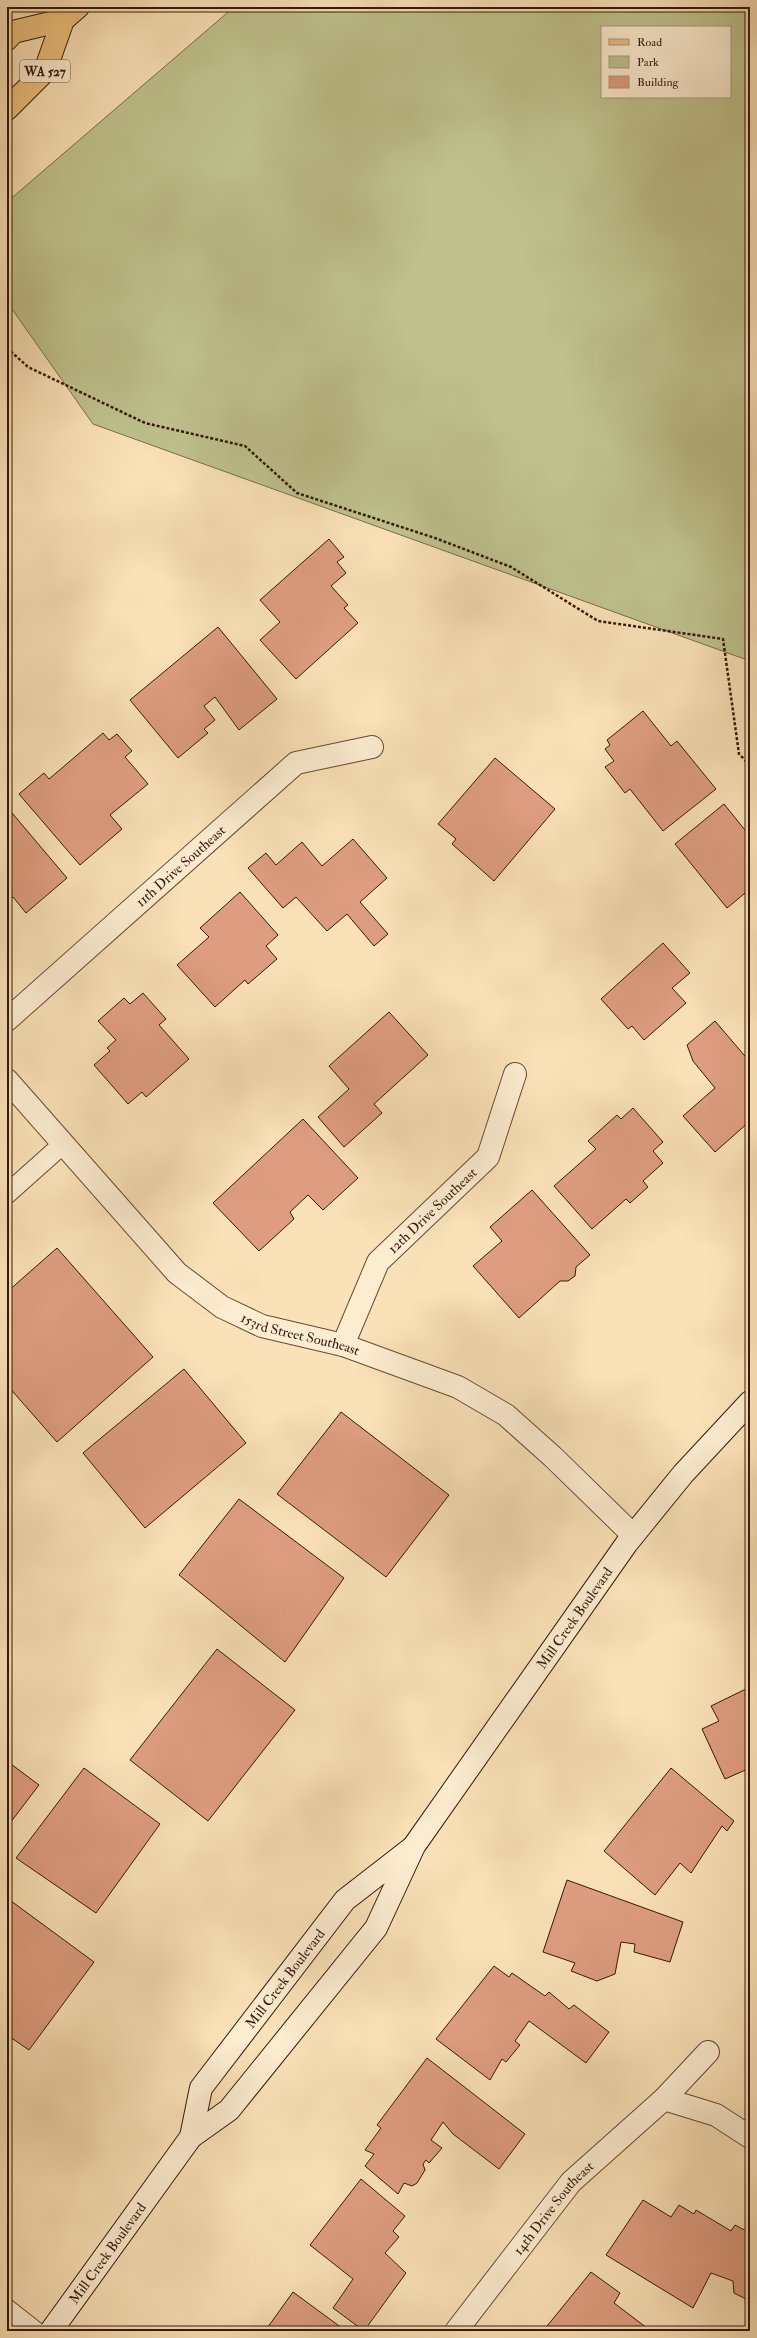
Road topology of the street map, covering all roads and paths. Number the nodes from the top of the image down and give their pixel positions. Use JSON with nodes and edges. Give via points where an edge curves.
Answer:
{"nodes":[{"id":1,"x":71,"y":14,"type":"edge"},
{"id":2,"x":7,"y":39,"type":"edge"},
{"id":3,"x":7,"y":109,"type":"edge"},
{"id":4,"x":7,"y":348,"type":"edge"},
{"id":5,"x":372,"y":747,"type":"dead end"},
{"id":6,"x":750,"y":764,"type":"edge"},
{"id":7,"x":7,"y":1020,"type":"edge"},
{"id":8,"x":515,"y":1074,"type":"dead end"},
{"id":9,"x":7,"y":1080,"type":"edge"},
{"id":10,"x":63,"y":1144,"type":"junction"},
{"id":11,"x":7,"y":1194,"type":"edge"},
{"id":12,"x":343,"y":1345,"type":"junction"},
{"id":13,"x":750,"y":1402,"type":"edge"},
{"id":14,"x":633,"y":1535,"type":"junction"},
{"id":15,"x":414,"y":1846,"type":"junction"},
{"id":16,"x":708,"y":2052,"type":"dead end"},
{"id":17,"x":664,"y":2098,"type":"junction"},
{"id":18,"x":191,"y":2137,"type":"junction"},
{"id":19,"x":750,"y":2138,"type":"edge"},
{"id":20,"x":7,"y":2309,"type":"edge"},
{"id":21,"x":35,"y":2331,"type":"edge"},
{"id":22,"x":51,"y":2331,"type":"edge"},
{"id":23,"x":456,"y":2331,"type":"edge"}],
"edges":[{"from":1,"to":2,"type":"main road","number":"WA 527","via":[[13,32]]},
{"from":1,"to":3,"type":"main road","number":"WA 527","via":[[45,71]]},
{"from":4,"to":6,"type":"path","via":[[28,367],[145,423],[245,446],[297,493],[435,538],[512,567],[598,621],[723,639],[739,754]]},
{"from":5,"to":7,"type":"street","name":"11th Drive Southeast","via":[[296,763]]},
{"from":8,"to":12,"type":"street","name":"12th Drive Southeast","via":[[488,1157],[378,1262]]},
{"from":9,"to":10,"type":"street","name":"153rd Street Southeast"},
{"from":10,"to":11,"type":"lane"},
{"from":10,"to":12,"type":"street","name":"153rd Street Southeast","via":[[177,1273],[222,1307],[262,1326]]},
{"from":12,"to":14,"type":"street","name":"153rd Street Southeast","via":[[458,1387],[506,1415]]},
{"from":13,"to":14,"type":"street","name":"Mill Creek Boulevard","via":[[683,1474]]},
{"from":14,"to":15,"type":"street","name":"Mill Creek Boulevard"},
{"from":15,"to":18,"type":"street","name":"Mill Creek Boulevard","via":[[376,1928],[228,2110]]},
{"from":15,"to":18,"type":"street","name":"Mill Creek Boulevard","via":[[340,1906],[201,2088]]},
{"from":16,"to":17,"type":"street","name":"14th Drive Southeast"},
{"from":17,"to":19,"type":"street","via":[[716,2115]]},
{"from":17,"to":23,"type":"street","name":"14th Drive Southeast","via":[[571,2182]]},
{"from":18,"to":22,"type":"street","name":"Mill Creek Boulevard"},
{"from":20,"to":21,"type":"lane"}]}
